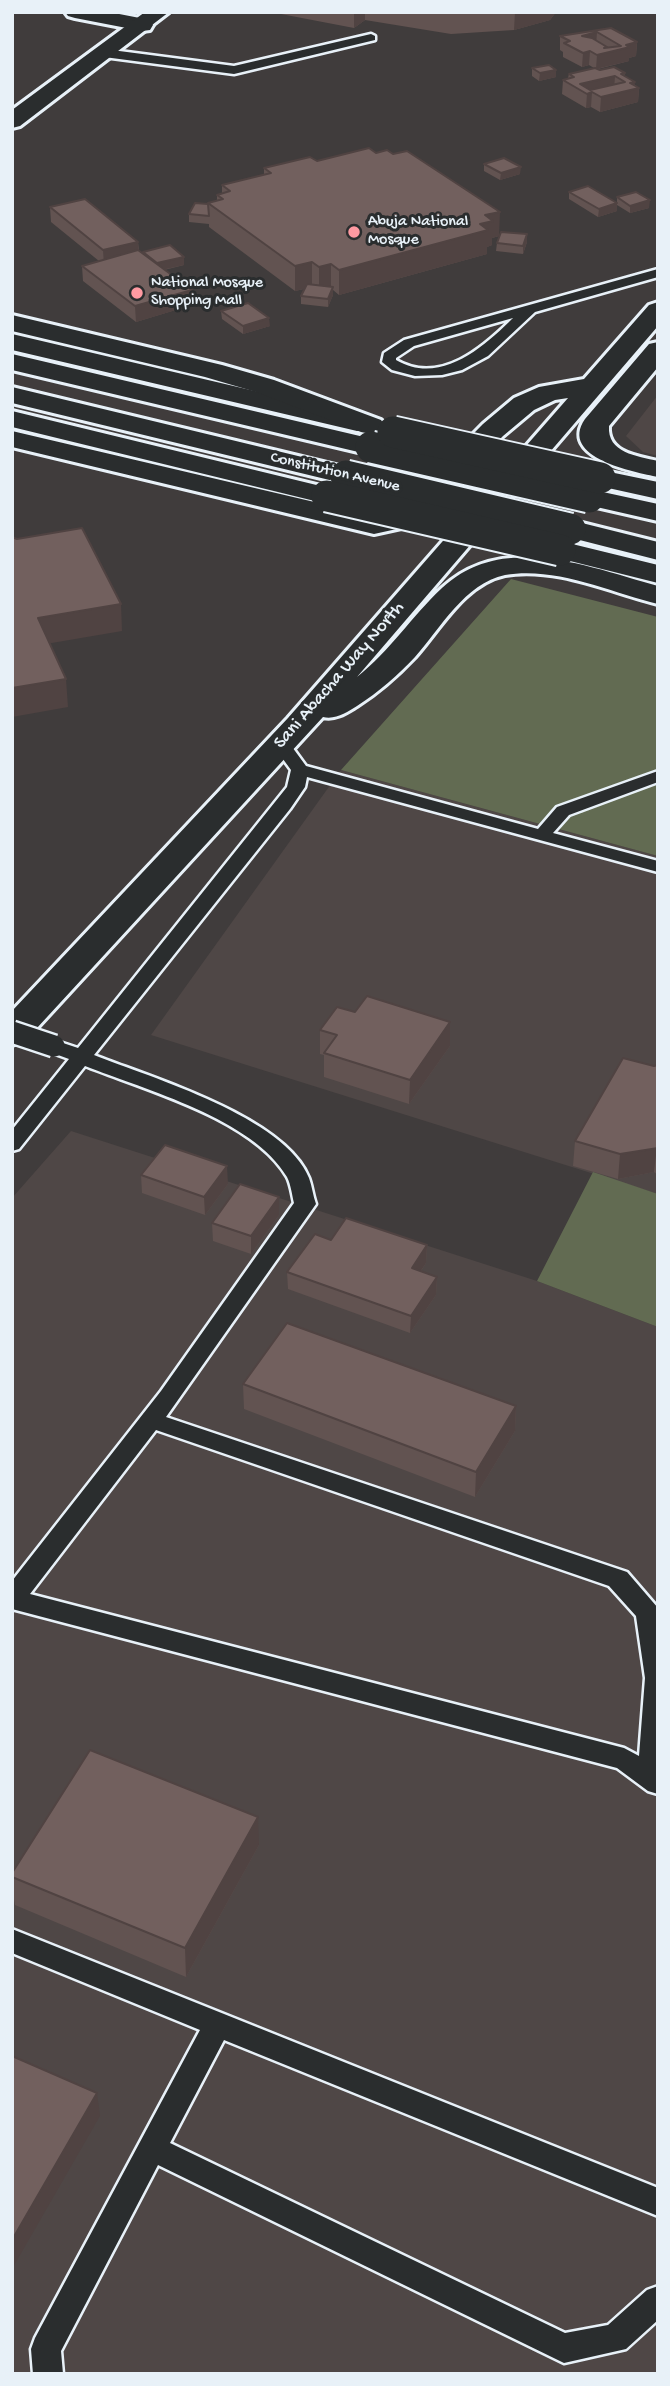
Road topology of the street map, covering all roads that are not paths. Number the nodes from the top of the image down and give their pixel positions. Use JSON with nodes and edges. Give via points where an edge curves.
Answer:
{"nodes":[{"id":1,"x":75,"y":12,"type":"edge"},
{"id":2,"x":151,"y":19,"type":"edge"},
{"id":3,"x":371,"y":38,"type":"dead end"},
{"id":4,"x":104,"y":53,"type":"junction"},
{"id":5,"x":12,"y":121,"type":"edge"},
{"id":6,"x":658,"y":273,"type":"edge"},
{"id":7,"x":529,"y":310,"type":"junction"},
{"id":8,"x":658,"y":310,"type":"edge"},
{"id":9,"x":12,"y":323,"type":"edge"},
{"id":10,"x":12,"y":342,"type":"edge"},
{"id":11,"x":658,"y":350,"type":"edge"},
{"id":12,"x":12,"y":362,"type":"edge"},
{"id":13,"x":591,"y":386,"type":"junction"},
{"id":14,"x":12,"y":396,"type":"edge"},
{"id":15,"x":12,"y":419,"type":"edge"},
{"id":16,"x":378,"y":435,"type":"junction"},
{"id":17,"x":12,"y":439,"type":"edge"},
{"id":18,"x":658,"y":469,"type":"edge"},
{"id":19,"x":336,"y":486,"type":"junction"},
{"id":20,"x":595,"y":487,"type":"junction"},
{"id":21,"x":658,"y":491,"type":"edge"},
{"id":22,"x":658,"y":513,"type":"edge"},
{"id":23,"x":565,"y":540,"type":"junction"},
{"id":24,"x":658,"y":551,"type":"edge"},
{"id":25,"x":658,"y":574,"type":"edge"},
{"id":26,"x":658,"y":595,"type":"edge"},
{"id":27,"x":290,"y":734,"type":"junction"},
{"id":28,"x":300,"y":771,"type":"junction"},
{"id":29,"x":658,"y":776,"type":"edge"},
{"id":30,"x":541,"y":836,"type":"junction"},
{"id":31,"x":658,"y":867,"type":"edge"},
{"id":32,"x":12,"y":1032,"type":"edge"},
{"id":33,"x":84,"y":1056,"type":"junction"},
{"id":34,"x":12,"y":1143,"type":"edge"},
{"id":35,"x":151,"y":1420,"type":"junction"},
{"id":36,"x":12,"y":1599,"type":"edge"},
{"id":37,"x":654,"y":1781,"type":"edge"},
{"id":38,"x":12,"y":1941,"type":"edge"},
{"id":39,"x":218,"y":2024,"type":"junction"},
{"id":40,"x":152,"y":2148,"type":"junction"},
{"id":41,"x":658,"y":2202,"type":"edge"},
{"id":42,"x":658,"y":2300,"type":"edge"},
{"id":43,"x":48,"y":2374,"type":"edge"}],
"edges":[{"from":1,"to":2,"type":"main road"},
{"from":2,"to":4,"type":"main road"},
{"from":3,"to":4,"type":"lane","via":[[234,69]]},
{"from":4,"to":5,"type":"main road"},
{"from":6,"to":7,"type":"lane"},
{"from":7,"to":7,"type":"lane","via":[[408,343],[389,356],[389,362],[423,372],[465,366],[488,352]]},
{"from":8,"to":13,"type":"main road","name":"Sani Abacha Way North"},
{"from":9,"to":16,"type":"main road","via":[[239,379]]},
{"from":10,"to":16,"type":"main road","name":"Constitution Avenue"},
{"from":11,"to":18,"type":"main road","via":[[595,425],[592,436],[611,456]]},
{"from":12,"to":16,"type":"main road","name":"Constitution Avenue"},
{"from":13,"to":17,"type":"main road","via":[[548,393],[524,404],[405,519],[386,524],[374,525]]},
{"from":13,"to":27,"type":"main road","name":"Sani Abacha Way North"},
{"from":14,"to":19,"type":"main road","name":"Constitution Avenue"},
{"from":15,"to":19,"type":"main road","name":"Constitution Avenue"},
{"from":16,"to":20,"type":"main road","name":"Constitution Avenue","bridge":true},
{"from":19,"to":23,"type":"main road","name":"Constitution Avenue","bridge":true},
{"from":20,"to":21,"type":"main road","name":"Constitution Avenue"},
{"from":20,"to":22,"type":"main road","name":"Constitution Avenue"},
{"from":23,"to":24,"type":"main road","name":"Constitution Avenue"},
{"from":23,"to":25,"type":"main road","name":"Constitution Avenue"},
{"from":26,"to":27,"type":"main road","via":[[537,566],[500,566],[483,572],[457,588],[404,650],[360,692]]},
{"from":27,"to":28,"type":"lane"},
{"from":27,"to":32,"type":"main road","name":"Sani Abacha Way North"},
{"from":28,"to":30,"type":"lane"},
{"from":28,"to":33,"type":"lane","via":[[284,805]]},
{"from":29,"to":30,"type":"lane","via":[[563,811]]},
{"from":30,"to":31,"type":"lane"},
{"from":32,"to":33,"type":"lane","bridge":true},
{"from":33,"to":34,"type":"lane"},
{"from":33,"to":35,"type":"lane","via":[[234,1118],[282,1157],[298,1177],[305,1204]]},
{"from":35,"to":36,"type":"lane"},
{"from":35,"to":37,"type":"lane","via":[[618,1579],[648,1613],[657,1678]]},
{"from":36,"to":37,"type":"lane","via":[[624,1759]]},
{"from":38,"to":39,"type":"lane"},
{"from":39,"to":40,"type":"lane"},
{"from":39,"to":41,"type":"lane"},
{"from":40,"to":42,"type":"lane","via":[[564,2348],[615,2339]]},
{"from":40,"to":43,"type":"lane","via":[[46,2349]]}]}
